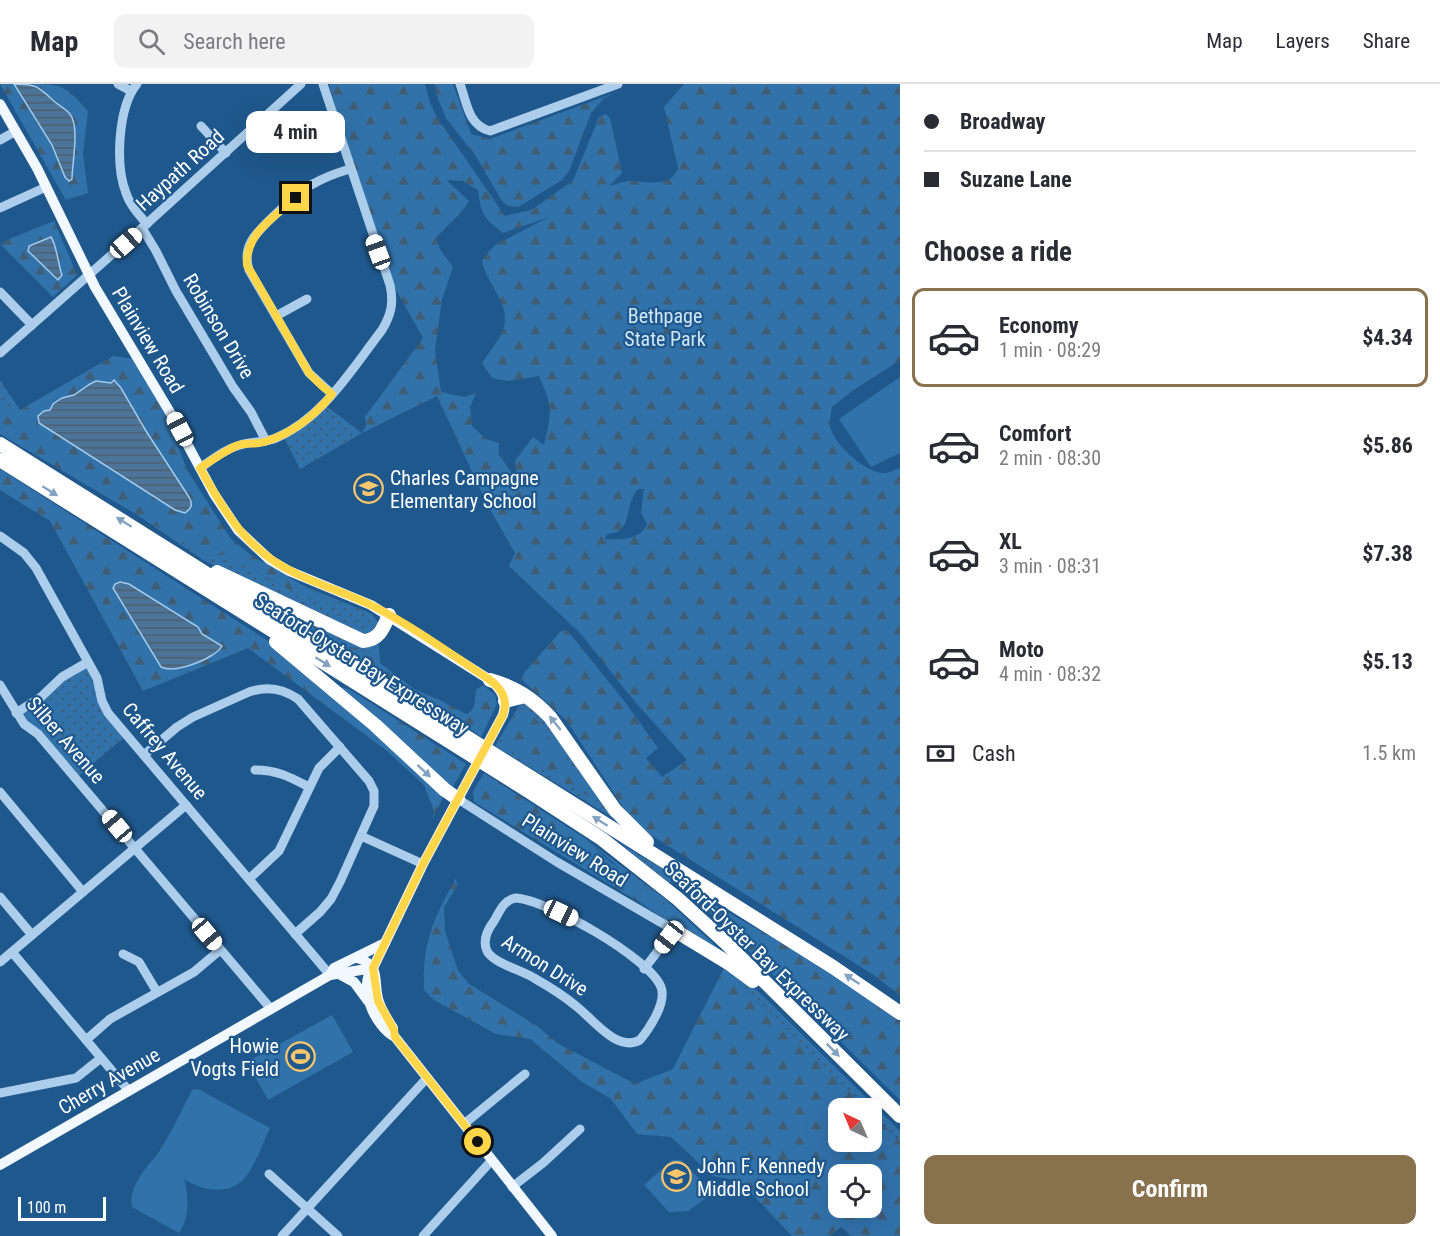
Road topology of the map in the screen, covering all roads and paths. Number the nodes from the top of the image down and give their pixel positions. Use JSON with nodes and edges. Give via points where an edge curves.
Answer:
{"nodes":[{"id":1,"x":118,"y":84,"type":"edge"},
{"id":2,"x":301,"y":84,"type":"edge"},
{"id":3,"x":323,"y":84,"type":"edge"},
{"id":4,"x":460,"y":84,"type":"edge"},
{"id":5,"x":618,"y":84,"type":"edge"},
{"id":6,"x":134,"y":88,"type":"edge"},
{"id":7,"x":0,"y":104,"type":"edge"},
{"id":8,"x":201,"y":126,"type":"dead end"},
{"id":9,"x":16,"y":131,"type":"junction"},
{"id":10,"x":0,"y":140,"type":"edge"},
{"id":11,"x":226,"y":153,"type":"junction"},
{"id":12,"x":350,"y":169,"type":"junction"},
{"id":13,"x":46,"y":187,"type":"junction"},
{"id":14,"x":0,"y":208,"type":"edge"},
{"id":15,"x":145,"y":226,"type":"junction"},
{"id":16,"x":88,"y":274,"type":"junction"},
{"id":17,"x":0,"y":292,"type":"edge"},
{"id":18,"x":307,"y":299,"type":"dead end"},
{"id":19,"x":276,"y":316,"type":"junction"},
{"id":20,"x":32,"y":325,"type":"junction"},
{"id":21,"x":0,"y":353,"type":"edge"},
{"id":22,"x":332,"y":394,"type":"junction"},
{"id":23,"x":266,"y":441,"type":"junction"},
{"id":24,"x":0,"y":444,"type":"edge"},
{"id":25,"x":0,"y":459,"type":"edge"},
{"id":26,"x":200,"y":468,"type":"junction"},
{"id":27,"x":0,"y":536,"type":"edge"},
{"id":28,"x":153,"y":541,"type":"junction"},
{"id":29,"x":220,"y":598,"type":"junction"},
{"id":30,"x":389,"y":615,"type":"junction"},
{"id":31,"x":88,"y":662,"type":"junction"},
{"id":32,"x":490,"y":680,"type":"junction"},
{"id":33,"x":0,"y":685,"type":"edge"},
{"id":34,"x":525,"y":696,"type":"junction"},
{"id":35,"x":505,"y":700,"type":"junction"},
{"id":36,"x":16,"y":713,"type":"junction"},
{"id":37,"x":340,"y":747,"type":"junction"},
{"id":38,"x":473,"y":749,"type":"junction"},
{"id":39,"x":144,"y":755,"type":"junction"},
{"id":40,"x":492,"y":760,"type":"junction"},
{"id":41,"x":255,"y":770,"type":"dead end"},
{"id":42,"x":309,"y":786,"type":"junction"},
{"id":43,"x":0,"y":792,"type":"edge"},
{"id":44,"x":458,"y":799,"type":"junction"},
{"id":45,"x":186,"y":805,"type":"junction"},
{"id":46,"x":361,"y":836,"type":"junction"},
{"id":47,"x":135,"y":848,"type":"junction"},
{"id":48,"x":423,"y":864,"type":"junction"},
{"id":49,"x":685,"y":874,"type":"junction"},
{"id":50,"x":249,"y":879,"type":"junction"},
{"id":51,"x":83,"y":892,"type":"junction"},
{"id":52,"x":0,"y":897,"type":"edge"},
{"id":53,"x":674,"y":930,"type":"junction"},
{"id":54,"x":295,"y":934,"type":"junction"},
{"id":55,"x":32,"y":935,"type":"junction"},
{"id":56,"x":385,"y":943,"type":"junction"},
{"id":57,"x":220,"y":950,"type":"junction"},
{"id":58,"x":12,"y":952,"type":"junction"},
{"id":59,"x":123,"y":954,"type":"dead end"},
{"id":60,"x":357,"y":958,"type":"junction"},
{"id":61,"x":0,"y":962,"type":"edge"},
{"id":62,"x":373,"y":968,"type":"junction"},
{"id":63,"x":644,"y":969,"type":"junction"},
{"id":64,"x":334,"y":974,"type":"junction"},
{"id":65,"x":157,"y":992,"type":"junction"},
{"id":66,"x":370,"y":1004,"type":"junction"},
{"id":67,"x":271,"y":1009,"type":"junction"},
{"id":68,"x":900,"y":1013,"type":"edge"},
{"id":69,"x":809,"y":1026,"type":"junction"},
{"id":70,"x":395,"y":1037,"type":"junction"},
{"id":71,"x":86,"y":1040,"type":"junction"},
{"id":72,"x":101,"y":1058,"type":"junction"},
{"id":73,"x":525,"y":1074,"type":"dead end"},
{"id":74,"x":426,"y":1078,"type":"junction"},
{"id":75,"x":129,"y":1090,"type":"junction"},
{"id":76,"x":0,"y":1093,"type":"edge"},
{"id":77,"x":900,"y":1116,"type":"edge"},
{"id":78,"x":464,"y":1124,"type":"junction"},
{"id":79,"x":580,"y":1129,"type":"dead end"},
{"id":80,"x":492,"y":1160,"type":"junction"},
{"id":81,"x":0,"y":1165,"type":"edge"},
{"id":82,"x":269,"y":1174,"type":"dead end"},
{"id":83,"x":512,"y":1187,"type":"junction"},
{"id":84,"x":307,"y":1208,"type":"junction"},
{"id":85,"x":282,"y":1236,"type":"edge"},
{"id":86,"x":338,"y":1236,"type":"edge"},
{"id":87,"x":423,"y":1236,"type":"edge"},
{"id":88,"x":552,"y":1236,"type":"edge"}],
"edges":[{"from":1,"to":6,"type":"street"},
{"from":2,"to":11,"type":"street","name":"Haypath Road"},
{"from":3,"to":12,"type":"street"},
{"from":4,"to":5,"type":"street","via":[[475,123],[490,131]]},
{"from":6,"to":15,"type":"street","name":"Robinson Drive","via":[[123,122],[120,170],[126,195]]},
{"from":7,"to":9,"type":"main road","name":"Plainview Road"},
{"from":8,"to":11,"type":"street"},
{"from":9,"to":10,"type":"street"},
{"from":9,"to":13,"type":"main road","name":"Plainview Road"},
{"from":11,"to":15,"type":"street","name":"Haypath Road"},
{"from":12,"to":19,"type":"street","via":[[309,186],[252,241],[247,257],[249,270]]},
{"from":12,"to":22,"type":"street","via":[[390,285],[392,305],[382,330]]},
{"from":13,"to":14,"type":"street"},
{"from":13,"to":16,"type":"main road","name":"Plainview Road"},
{"from":15,"to":16,"type":"street","name":"Haypath Road"},
{"from":15,"to":23,"type":"street","name":"Robinson Drive","via":[[176,291]]},
{"from":16,"to":20,"type":"street","name":"Haypath Road"},
{"from":16,"to":26,"type":"main road","name":"Plainview Road"},
{"from":17,"to":20,"type":"street"},
{"from":18,"to":19,"type":"street"},
{"from":19,"to":22,"type":"street","via":[[309,373]]},
{"from":20,"to":21,"type":"street","name":"Haypath Road"},
{"from":22,"to":23,"type":"street","via":[[308,418]]},
{"from":23,"to":26,"type":"street","via":[[238,445]]},
{"from":28,"to":24,"type":"highway","name":"Seaford-Oyster Bay Expressway","one_way":true},
{"from":25,"to":29,"type":"highway","name":"Seaford-Oyster Bay Expressway","one_way":true},
{"from":26,"to":30,"type":"main road","name":"Plainview Road","via":[[238,530],[270,560]]},
{"from":27,"to":31,"type":"street","name":"Caffrey Avenue","via":[[24,553],[36,568]]},
{"from":28,"to":30,"type":"highway","via":[[359,640],[378,636]]},
{"from":28,"to":38,"type":"highway","name":"Seaford-Oyster Bay Expressway"},
{"from":29,"to":38,"type":"highway","name":"Seaford-Oyster Bay Expressway","one_way":true},
{"from":29,"to":44,"type":"highway","one_way":true,"via":[[366,717]]},
{"from":30,"to":32,"type":"main road","name":"Plainview Road"},
{"from":31,"to":36,"type":"street"},
{"from":31,"to":39,"type":"street","name":"Caffrey Avenue","via":[[97,678],[103,706]]},
{"from":32,"to":34,"type":"highway","via":[[510,685]]},
{"from":32,"to":35,"type":"main road","name":"Plainview Road","via":[[501,689]]},
{"from":33,"to":36,"type":"street","name":"Silber Avenue"},
{"from":34,"to":35,"type":"highway"},
{"from":49,"to":34,"type":"highway","one_way":true,"via":[[621,817],[555,723]]},
{"from":35,"to":44,"type":"main road","via":[[503,715]]},
{"from":36,"to":47,"type":"street","name":"Silber Avenue"},
{"from":37,"to":39,"type":"street","via":[[298,699],[283,691],[265,689],[249,692],[194,717]]},
{"from":37,"to":42,"type":"street","via":[[319,768]]},
{"from":37,"to":46,"type":"street","via":[[374,791],[374,806]]},
{"from":38,"to":40,"type":"highway","name":"Seaford-Oyster Bay Expressway"},
{"from":39,"to":45,"type":"street","name":"Caffrey Avenue"},
{"from":49,"to":40,"type":"highway","name":"Seaford-Oyster Bay Expressway","one_way":true},
{"from":40,"to":69,"type":"highway","name":"Seaford-Oyster Bay Expressway","via":[[645,872],[717,935]]},
{"from":41,"to":42,"type":"street","via":[[271,770]]},
{"from":42,"to":50,"type":"street","via":[[279,851]]},
{"from":43,"to":51,"type":"street"},
{"from":44,"to":48,"type":"main road"},
{"from":44,"to":53,"type":"street","name":"Plainview Road"},
{"from":45,"to":47,"type":"street"},
{"from":45,"to":50,"type":"street","name":"Caffrey Avenue"},
{"from":46,"to":48,"type":"street"},
{"from":46,"to":54,"type":"street","via":[[331,899]]},
{"from":47,"to":51,"type":"street"},
{"from":47,"to":57,"type":"street","name":"Silber Avenue"},
{"from":48,"to":56,"type":"main road"},
{"from":68,"to":49,"type":"highway","name":"Seaford-Oyster Bay Expressway","one_way":true},
{"from":50,"to":54,"type":"street","name":"Caffrey Avenue"},
{"from":51,"to":55,"type":"street"},
{"from":52,"to":55,"type":"street"},
{"from":53,"to":63,"type":"street"},
{"from":53,"to":69,"type":"highway","via":[[739,970]]},
{"from":54,"to":64,"type":"street","name":"Caffrey Avenue"},
{"from":55,"to":58,"type":"street"},
{"from":56,"to":60,"type":"main road","name":"Cherry Avenue"},
{"from":56,"to":62,"type":"main road"},
{"from":57,"to":65,"type":"street","via":[[194,972]]},
{"from":57,"to":67,"type":"street","name":"Silber Avenue"},
{"from":58,"to":61,"type":"street"},
{"from":58,"to":71,"type":"street"},
{"from":59,"to":65,"type":"street","via":[[139,962]]},
{"from":60,"to":62,"type":"main road","via":[[368,961]]},
{"from":60,"to":64,"type":"main road","name":"Cherry Avenue","via":[[334,968]]},
{"from":62,"to":64,"type":"main road","name":"Cherry Avenue"},
{"from":62,"to":66,"type":"main road","via":[[367,975]]},
{"from":62,"to":70,"type":"main road","via":[[378,1001]]},
{"from":63,"to":63,"type":"street","name":"Armon Drive","via":[[585,926],[524,898],[504,904],[485,942],[493,958],[564,996],[616,1041],[628,1044],[640,1040],[663,995]]},
{"from":64,"to":66,"type":"main road","via":[[354,982]]},
{"from":64,"to":67,"type":"main road","name":"Cherry Avenue"},
{"from":65,"to":71,"type":"street","via":[[110,1019]]},
{"from":66,"to":70,"type":"main road","via":[[388,1033]]},
{"from":67,"to":75,"type":"main road","name":"Cherry Avenue"},
{"from":69,"to":77,"type":"highway","name":"Seaford-Oyster Bay Expressway","one_way":true},
{"from":70,"to":74,"type":"main road"},
{"from":71,"to":72,"type":"street"},
{"from":72,"to":75,"type":"street"},
{"from":72,"to":76,"type":"street","via":[[76,1078]]},
{"from":73,"to":78,"type":"street"},
{"from":74,"to":78,"type":"main road"},
{"from":74,"to":84,"type":"street"},
{"from":75,"to":81,"type":"main road","name":"Cherry Avenue"},
{"from":78,"to":80,"type":"main road"},
{"from":79,"to":83,"type":"street"},
{"from":80,"to":83,"type":"main road"},
{"from":80,"to":87,"type":"street"},
{"from":82,"to":84,"type":"street"},
{"from":83,"to":88,"type":"main road"},
{"from":84,"to":85,"type":"street"},
{"from":84,"to":86,"type":"street"}]}
